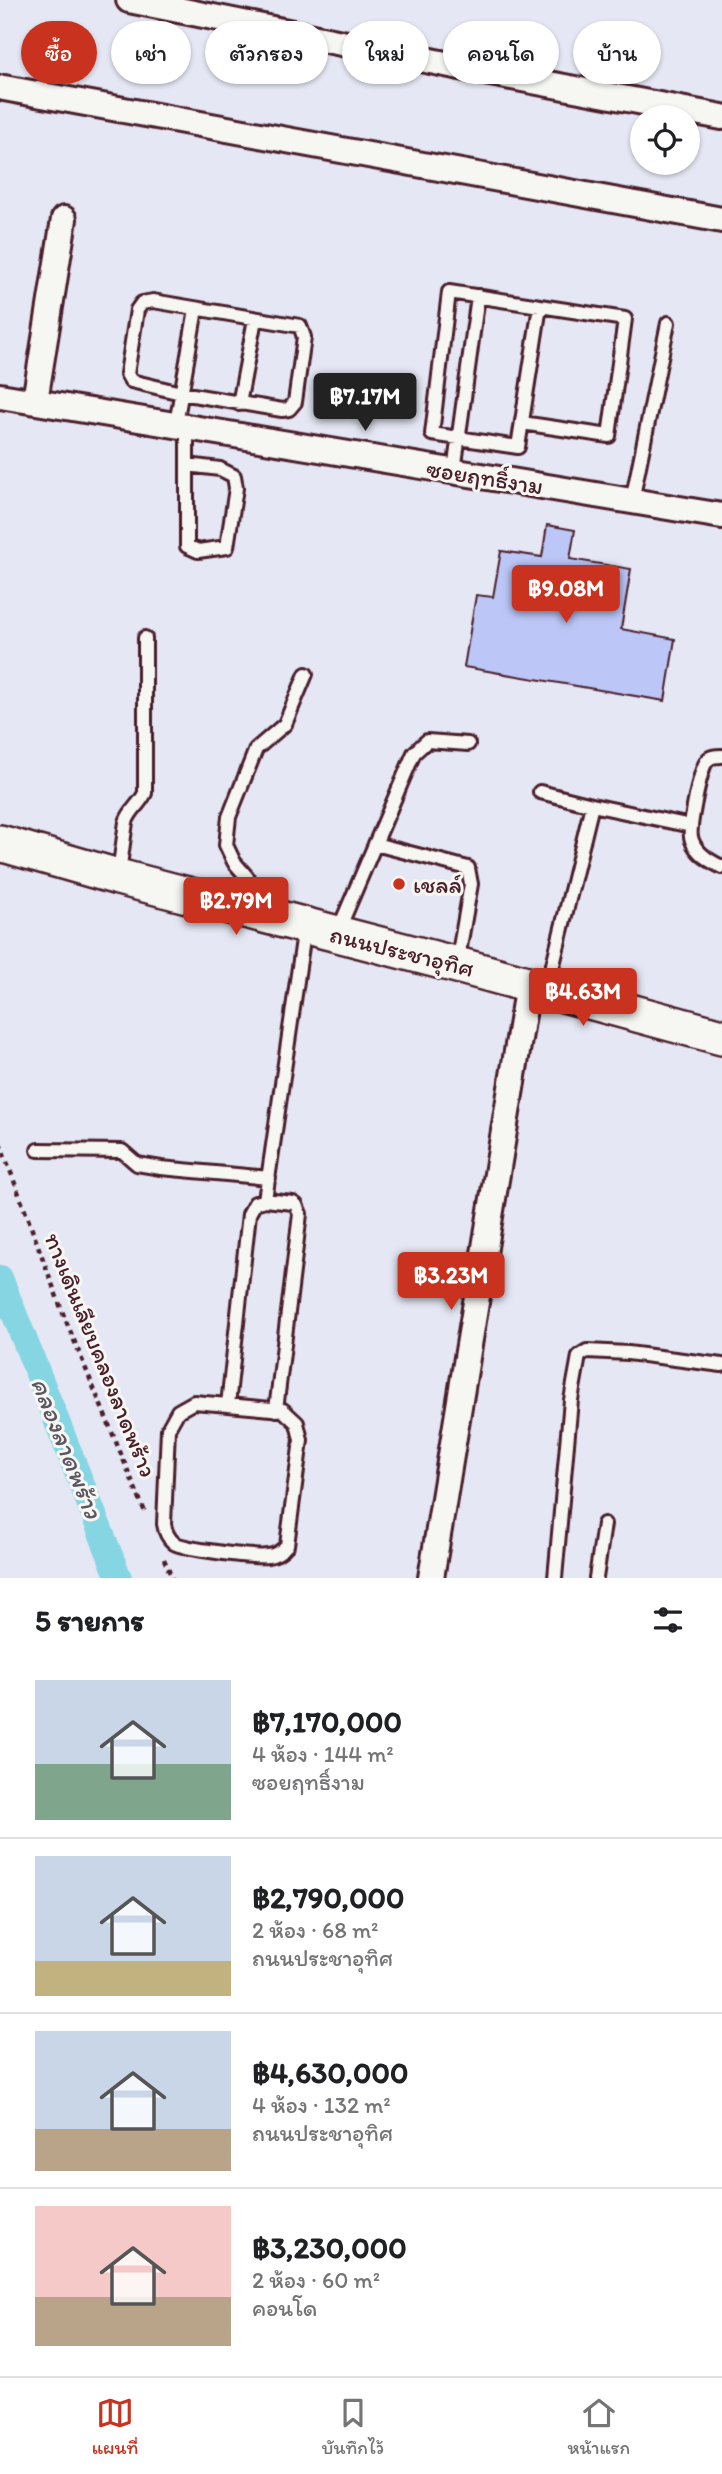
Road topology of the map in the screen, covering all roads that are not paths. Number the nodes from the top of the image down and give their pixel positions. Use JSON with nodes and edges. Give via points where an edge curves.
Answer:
{"nodes":[{"id":1,"x":129,"y":0,"type":"edge"},
{"id":2,"x":4,"y":88,"type":"dead end"},
{"id":3,"x":722,"y":117,"type":"edge"},
{"id":4,"x":64,"y":219,"type":"dead end"},
{"id":5,"x":722,"y":220,"type":"edge"},
{"id":6,"x":478,"y":296,"type":"junction"},
{"id":7,"x":540,"y":306,"type":"junction"},
{"id":8,"x":196,"y":309,"type":"junction"},
{"id":9,"x":255,"y":319,"type":"junction"},
{"id":10,"x":668,"y":323,"type":"dead end"},
{"id":11,"x":181,"y":393,"type":"junction"},
{"id":12,"x":0,"y":396,"type":"edge"},
{"id":13,"x":35,"y":401,"type":"junction"},
{"id":14,"x":239,"y":404,"type":"junction"},
{"id":15,"x":522,"y":423,"type":"junction"},
{"id":16,"x":181,"y":425,"type":"junction"},
{"id":17,"x":459,"y":438,"type":"junction"},
{"id":18,"x":187,"y":465,"type":"junction"},
{"id":19,"x":454,"y":471,"type":"junction"},
{"id":20,"x":632,"y":501,"type":"junction"},
{"id":21,"x":722,"y":516,"type":"edge"},
{"id":22,"x":145,"y":638,"type":"dead end"},
{"id":23,"x":306,"y":674,"type":"dead end"},
{"id":24,"x":468,"y":744,"type":"dead end"},
{"id":25,"x":722,"y":756,"type":"edge"},
{"id":26,"x":540,"y":792,"type":"dead end"},
{"id":27,"x":592,"y":805,"type":"junction"},
{"id":28,"x":691,"y":826,"type":"junction"},
{"id":29,"x":375,"y":844,"type":"junction"},
{"id":30,"x":15,"y":848,"type":"edge"},
{"id":31,"x":722,"y":867,"type":"edge"},
{"id":32,"x":118,"y":877,"type":"junction"},
{"id":33,"x":250,"y":912,"type":"junction"},
{"id":34,"x":321,"y":930,"type":"junction"},
{"id":35,"x":457,"y":965,"type":"junction"},
{"id":36,"x":538,"y":987,"type":"junction"},
{"id":37,"x":722,"y":1037,"type":"edge"},
{"id":38,"x":38,"y":1150,"type":"dead end"},
{"id":39,"x":269,"y":1178,"type":"junction"},
{"id":40,"x":265,"y":1200,"type":"junction"},
{"id":41,"x":722,"y":1365,"type":"edge"},
{"id":42,"x":228,"y":1405,"type":"junction"},
{"id":43,"x":276,"y":1409,"type":"junction"},
{"id":44,"x":604,"y":1524,"type":"dead end"},
{"id":45,"x":431,"y":1578,"type":"edge"},
{"id":46,"x":555,"y":1578,"type":"edge"},
{"id":47,"x":596,"y":1578,"type":"edge"}],
"edges":[{"from":1,"to":3,"type":"street"},
{"from":2,"to":5,"type":"street"},
{"from":4,"to":13,"type":"street"},
{"from":6,"to":7,"type":"lane"},
{"from":6,"to":17,"type":"lane"},
{"from":6,"to":17,"type":"lane","via":[[449,292],[432,434]]},
{"from":7,"to":15,"type":"lane"},
{"from":7,"to":15,"type":"lane","via":[[625,318],[609,436]]},
{"from":8,"to":9,"type":"lane"},
{"from":8,"to":11,"type":"lane"},
{"from":8,"to":11,"type":"lane","via":[[153,302],[142,303],[137,310],[127,374],[137,384]]},
{"from":9,"to":14,"type":"lane"},
{"from":9,"to":14,"type":"lane","via":[[303,330],[295,402],[282,410]]},
{"from":10,"to":20,"type":"lane"},
{"from":11,"to":14,"type":"lane"},
{"from":11,"to":16,"type":"lane"},
{"from":12,"to":13,"type":"street","name":"ซอยฤทธิ์งาม"},
{"from":13,"to":16,"type":"street","name":"ซอยฤทธิ์งาม"},
{"from":15,"to":17,"type":"lane","via":[[518,447]]},
{"from":16,"to":18,"type":"lane"},
{"from":16,"to":19,"type":"street","name":"ซอยฤทธิ์งาม"},
{"from":17,"to":19,"type":"lane"},
{"from":18,"to":18,"type":"lane","via":[[187,546],[198,551],[227,547],[234,476],[220,468]]},
{"from":19,"to":20,"type":"street","name":"ซอยฤทธิ์งาม"},
{"from":20,"to":21,"type":"street","name":"ซอยฤทธิ์งาม"},
{"from":22,"to":32,"type":"lane","via":[[145,793],[128,815]]},
{"from":23,"to":33,"type":"lane","via":[[285,724],[256,749],[229,817],[226,845],[247,877],[252,892]]},
{"from":24,"to":29,"type":"lane","via":[[428,741],[420,746]]},
{"from":25,"to":28,"type":"lane","via":[[706,761]]},
{"from":26,"to":27,"type":"lane"},
{"from":27,"to":28,"type":"lane"},
{"from":27,"to":36,"type":"lane"},
{"from":28,"to":31,"type":"lane","via":[[699,852]]},
{"from":29,"to":34,"type":"lane"},
{"from":29,"to":35,"type":"lane","via":[[468,869],[471,884]]},
{"from":30,"to":32,"type":"main road","name":"ถนนประชาอุทิศ"},
{"from":32,"to":33,"type":"main road","name":"ถนนประชาอุทิศ"},
{"from":33,"to":34,"type":"main road","name":"ถนนประชาอุทิศ"},
{"from":34,"to":35,"type":"main road","name":"ถนนประชาอุทิศ"},
{"from":34,"to":39,"type":"lane"},
{"from":35,"to":36,"type":"main road","name":"ถนนประชาอุทิศ"},
{"from":36,"to":37,"type":"main road","name":"ถนนประชาอุทิศ"},
{"from":36,"to":45,"type":"street"},
{"from":38,"to":39,"type":"lane","via":[[122,1151],[137,1164]]},
{"from":39,"to":40,"type":"lane"},
{"from":40,"to":42,"type":"lane","via":[[255,1203],[249,1214]]},
{"from":40,"to":43,"type":"lane","via":[[295,1204],[300,1214]]},
{"from":41,"to":46,"type":"lane","via":[[628,1353],[587,1351],[579,1356]]},
{"from":42,"to":43,"type":"lane"},
{"from":42,"to":43,"type":"lane","via":[[194,1402],[178,1411],[168,1429],[164,1524],[169,1538],[181,1546],[262,1557],[276,1555],[287,1545],[301,1431],[291,1416]]},
{"from":44,"to":47,"type":"lane"}]}
